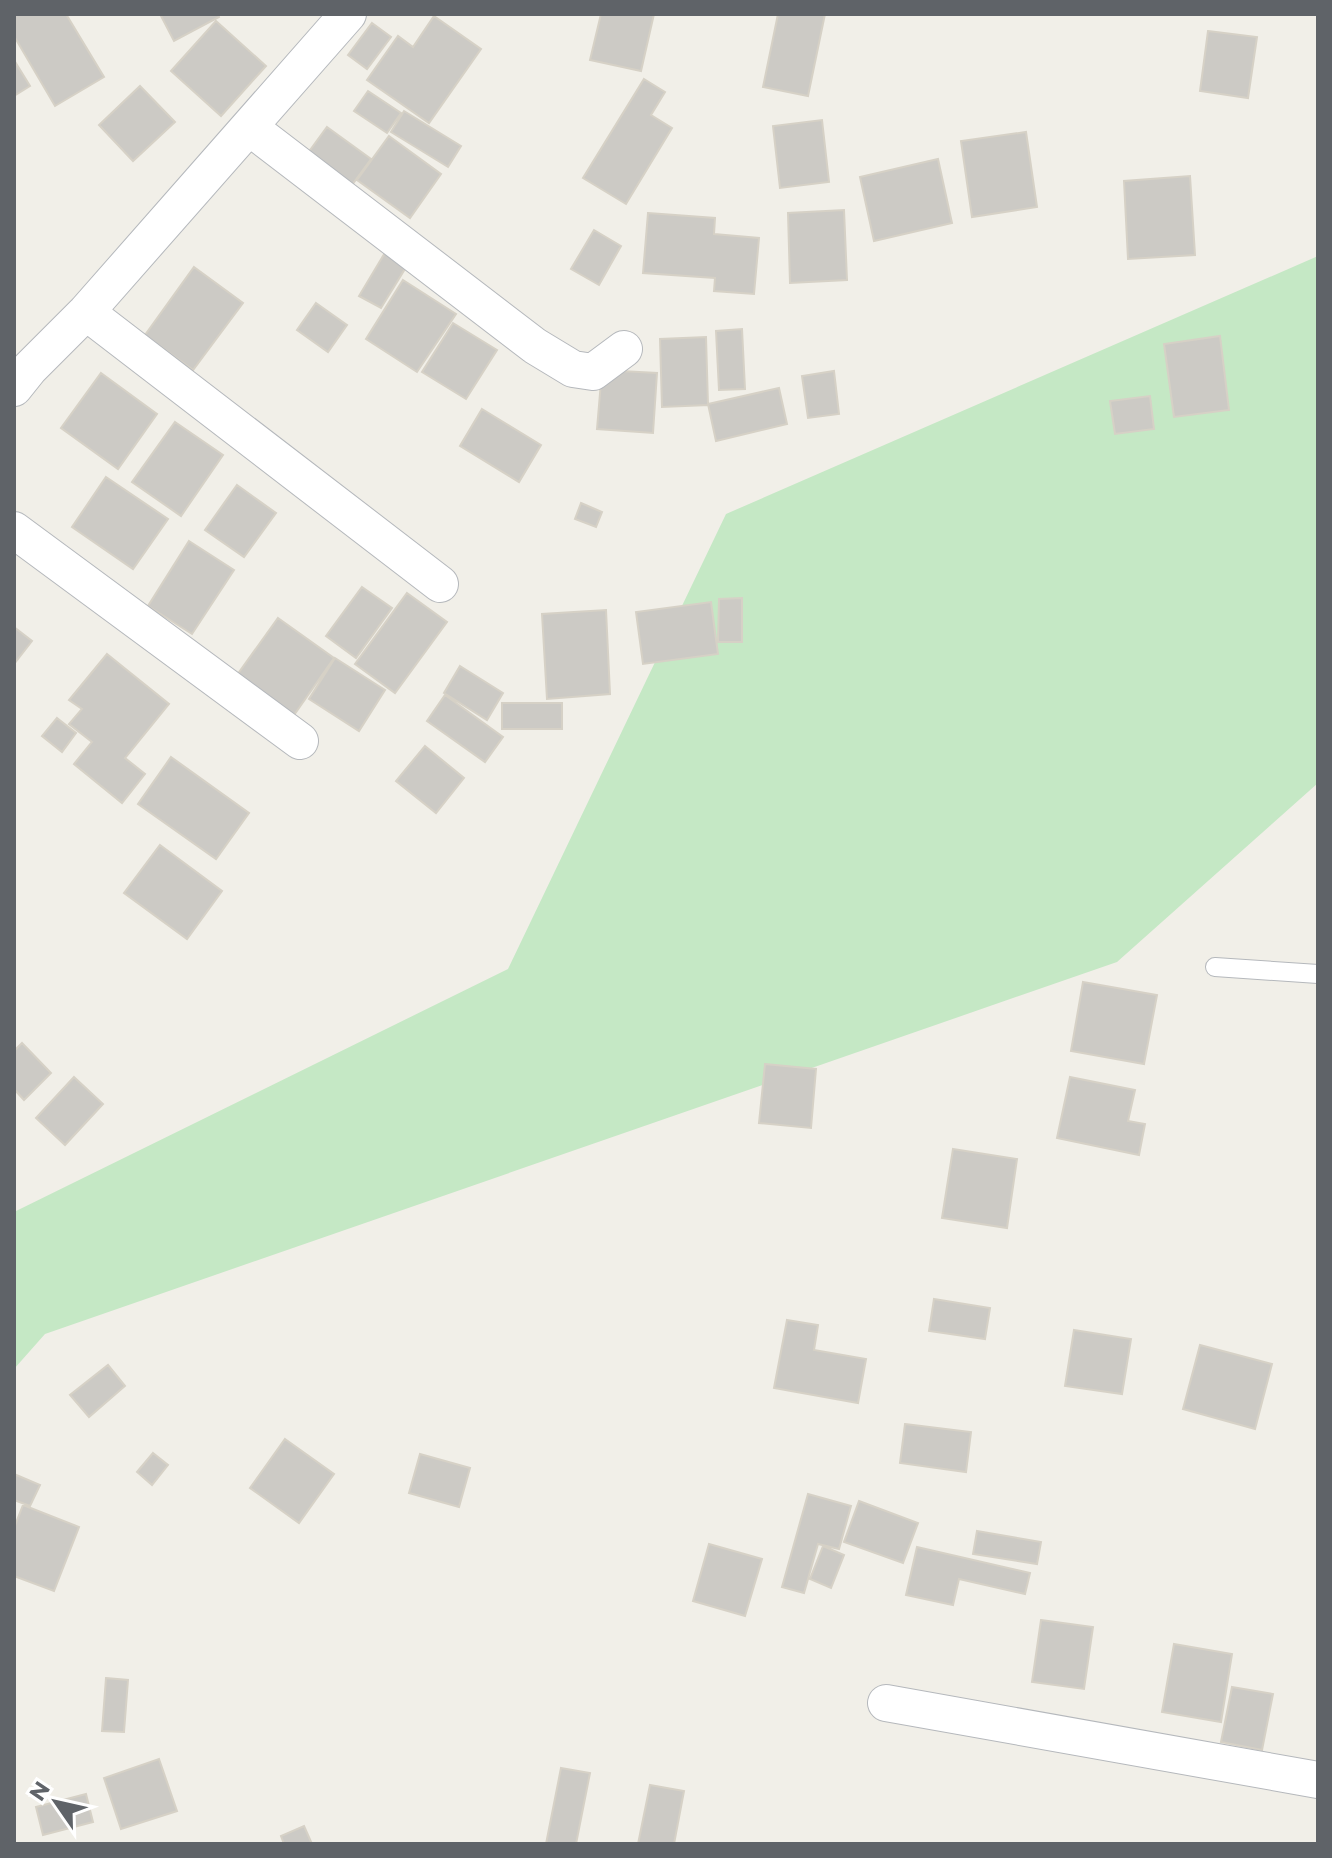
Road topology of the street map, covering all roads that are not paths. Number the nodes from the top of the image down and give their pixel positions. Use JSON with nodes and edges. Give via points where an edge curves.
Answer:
{"nodes":[{"id":1,"x":348,"y":14,"type":"edge"},
{"id":2,"x":249,"y":127,"type":"junction"},
{"id":3,"x":86,"y":312,"type":"junction"},
{"id":4,"x":624,"y":349,"type":"dead end"},
{"id":5,"x":14,"y":388,"type":"edge"},
{"id":6,"x":14,"y":530,"type":"edge"},
{"id":7,"x":440,"y":584,"type":"dead end"},
{"id":8,"x":300,"y":741,"type":"dead end"},
{"id":9,"x":1215,"y":967,"type":"dead end"},
{"id":10,"x":1318,"y":974,"type":"edge"},
{"id":11,"x":886,"y":1703,"type":"dead end"},
{"id":12,"x":1318,"y":1780,"type":"edge"}],
"edges":[{"from":1,"to":2,"type":"street"},
{"from":2,"to":3,"type":"street"},
{"from":2,"to":4,"type":"street","via":[[547,354],[573,369],[593,372]]},
{"from":3,"to":5,"type":"street"},
{"from":3,"to":7,"type":"street"},
{"from":6,"to":8,"type":"street"},
{"from":9,"to":10,"type":"lane"},
{"from":11,"to":12,"type":"street"}]}
